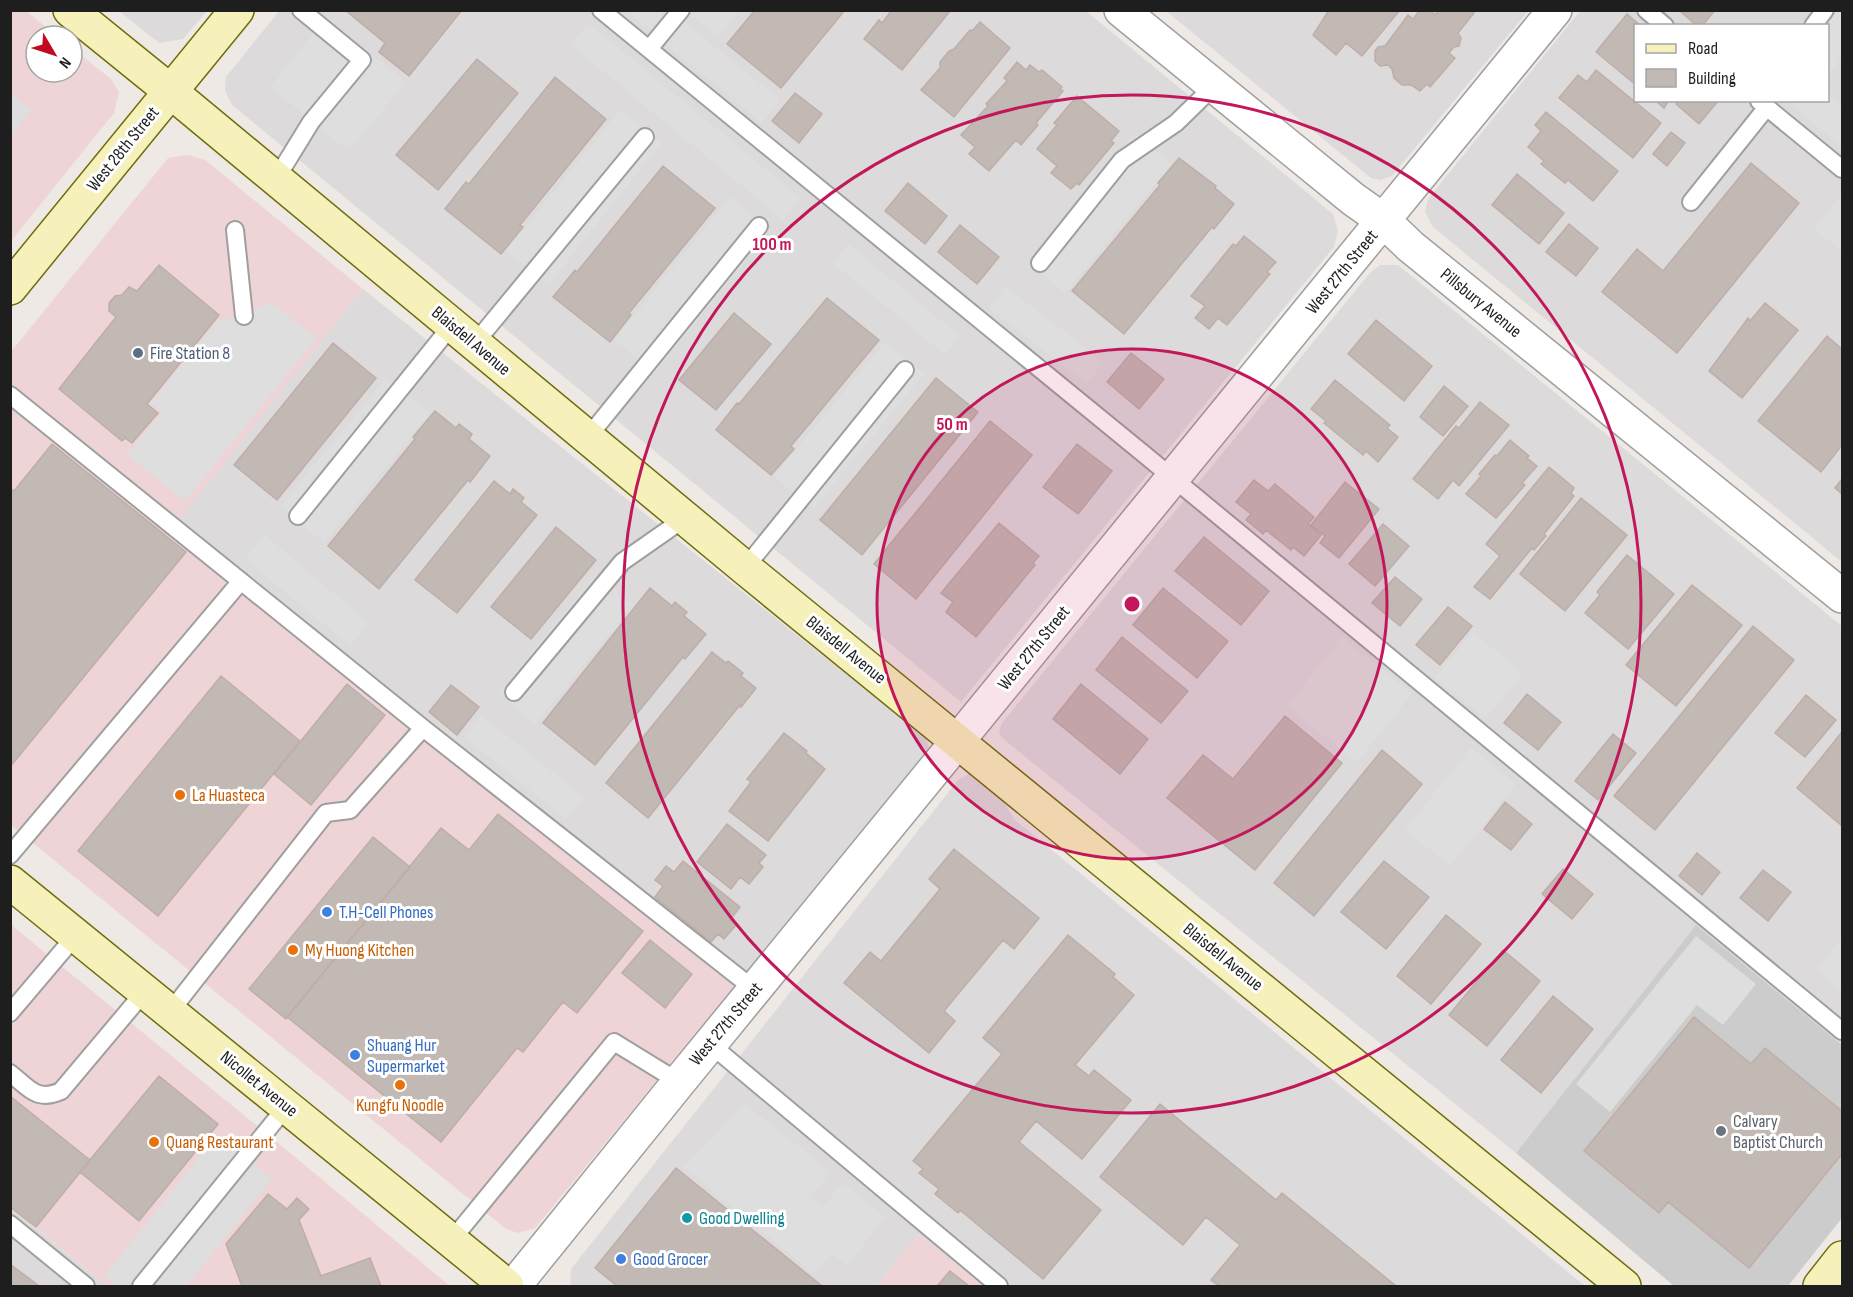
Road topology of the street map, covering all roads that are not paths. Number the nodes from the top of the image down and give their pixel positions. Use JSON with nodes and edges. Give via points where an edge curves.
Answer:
{"nodes":[{"id":1,"x":70,"y":10,"type":"edge"},
{"id":2,"x":237,"y":10,"type":"edge"},
{"id":3,"x":301,"y":10,"type":"edge"},
{"id":4,"x":602,"y":10,"type":"edge"},
{"id":5,"x":681,"y":10,"type":"edge"},
{"id":6,"x":1121,"y":10,"type":"edge"},
{"id":7,"x":1555,"y":10,"type":"edge"},
{"id":8,"x":1646,"y":10,"type":"edge"},
{"id":9,"x":1825,"y":10,"type":"edge"},
{"id":10,"x":1663,"y":24,"type":"edge"},
{"id":11,"x":1814,"y":24,"type":"edge"},
{"id":12,"x":649,"y":49,"type":"junction"},
{"id":13,"x":1214,"y":86,"type":"junction"},
{"id":14,"x":170,"y":91,"type":"junction"},
{"id":15,"x":1762,"y":104,"type":"edge"},
{"id":16,"x":645,"y":137,"type":"dead end"},
{"id":17,"x":1842,"y":169,"type":"edge"},
{"id":18,"x":276,"y":179,"type":"junction"},
{"id":19,"x":1691,"y":202,"type":"dead end"},
{"id":20,"x":1384,"y":221,"type":"junction"},
{"id":21,"x":759,"y":226,"type":"dead end"},
{"id":22,"x":235,"y":230,"type":"dead end"},
{"id":23,"x":1040,"y":263,"type":"dead end"},
{"id":24,"x":10,"y":288,"type":"edge"},
{"id":25,"x":244,"y":316,"type":"dead end"},
{"id":26,"x":464,"y":334,"type":"junction"},
{"id":27,"x":905,"y":370,"type":"dead end"},
{"id":28,"x":10,"y":395,"type":"edge"},
{"id":29,"x":588,"y":438,"type":"junction"},
{"id":30,"x":1172,"y":479,"type":"junction"},
{"id":31,"x":298,"y":516,"type":"dead end"},
{"id":32,"x":685,"y":518,"type":"junction"},
{"id":33,"x":745,"y":568,"type":"junction"},
{"id":34,"x":241,"y":581,"type":"junction"},
{"id":35,"x":1842,"y":596,"type":"edge"},
{"id":36,"x":514,"y":692,"type":"dead end"},
{"id":37,"x":423,"y":728,"type":"junction"},
{"id":38,"x":959,"y":741,"type":"junction"},
{"id":39,"x":10,"y":855,"type":"edge"},
{"id":40,"x":10,"y":882,"type":"edge"},
{"id":41,"x":76,"y":935,"type":"junction"},
{"id":42,"x":755,"y":990,"type":"junction"},
{"id":43,"x":145,"y":991,"type":"junction"},
{"id":44,"x":170,"y":1012,"type":"junction"},
{"id":45,"x":10,"y":1013,"type":"edge"},
{"id":46,"x":1842,"y":1031,"type":"edge"},
{"id":47,"x":710,"y":1044,"type":"junction"},
{"id":48,"x":10,"y":1073,"type":"edge"},
{"id":49,"x":679,"y":1082,"type":"junction"},
{"id":50,"x":286,"y":1107,"type":"junction"},
{"id":51,"x":10,"y":1224,"type":"edge"},
{"id":52,"x":451,"y":1241,"type":"junction"},
{"id":53,"x":1842,"y":1258,"type":"edge"},
{"id":54,"x":86,"y":1287,"type":"edge"},
{"id":55,"x":141,"y":1287,"type":"edge"},
{"id":56,"x":507,"y":1287,"type":"edge"},
{"id":57,"x":514,"y":1287,"type":"edge"},
{"id":58,"x":999,"y":1287,"type":"edge"},
{"id":59,"x":1624,"y":1287,"type":"edge"},
{"id":60,"x":1820,"y":1287,"type":"edge"}],
"edges":[{"from":1,"to":14,"type":"street","name":"Blaisdell Avenue"},
{"from":2,"to":14,"type":"street","name":"West 28th Street"},
{"from":3,"to":18,"type":"lane","via":[[362,60],[311,122]]},
{"from":4,"to":12,"type":"lane"},
{"from":5,"to":12,"type":"lane"},
{"from":6,"to":13,"type":"street","name":"Pillsbury Avenue"},
{"from":7,"to":20,"type":"street","name":"West 27th Street"},
{"from":8,"to":10,"type":"lane"},
{"from":9,"to":11,"type":"lane"},
{"from":12,"to":30,"type":"lane"},
{"from":13,"to":20,"type":"street","name":"Pillsbury Avenue"},
{"from":13,"to":23,"type":"lane","via":[[1176,123],[1122,160]]},
{"from":14,"to":18,"type":"street","name":"Blaisdell Avenue"},
{"from":14,"to":24,"type":"street","name":"West 28th Street"},
{"from":15,"to":17,"type":"lane"},
{"from":15,"to":19,"type":"lane"},
{"from":16,"to":26,"type":"lane"},
{"from":18,"to":26,"type":"street","name":"Blaisdell Avenue"},
{"from":20,"to":30,"type":"street","name":"West 27th Street"},
{"from":20,"to":35,"type":"street","name":"Pillsbury Avenue"},
{"from":21,"to":29,"type":"lane"},
{"from":22,"to":25,"type":"lane"},
{"from":26,"to":29,"type":"street","name":"Blaisdell Avenue"},
{"from":26,"to":31,"type":"lane"},
{"from":27,"to":33,"type":"lane"},
{"from":28,"to":34,"type":"lane"},
{"from":29,"to":32,"type":"street","name":"Blaisdell Avenue"},
{"from":30,"to":38,"type":"street","name":"West 27th Street"},
{"from":30,"to":46,"type":"lane"},
{"from":32,"to":33,"type":"street","name":"Blaisdell Avenue"},
{"from":32,"to":36,"type":"lane","via":[[622,562]]},
{"from":33,"to":38,"type":"street","name":"Blaisdell Avenue"},
{"from":34,"to":37,"type":"lane"},
{"from":34,"to":39,"type":"lane"},
{"from":37,"to":42,"type":"lane"},
{"from":37,"to":44,"type":"lane","via":[[350,810],[326,813]]},
{"from":38,"to":42,"type":"street","name":"West 27th Street"},
{"from":38,"to":59,"type":"street","name":"Blaisdell Avenue"},
{"from":40,"to":41,"type":"street","name":"Nicollet Avenue"},
{"from":41,"to":43,"type":"street","name":"Nicollet Avenue"},
{"from":41,"to":45,"type":"lane"},
{"from":42,"to":47,"type":"street","name":"West 27th Street"},
{"from":43,"to":44,"type":"street","name":"Nicollet Avenue"},
{"from":43,"to":48,"type":"lane","via":[[61,1091],[50,1096],[37,1095]]},
{"from":44,"to":50,"type":"street","name":"Nicollet Avenue"},
{"from":47,"to":49,"type":"street","name":"West 27th Street"},
{"from":47,"to":58,"type":"lane"},
{"from":49,"to":52,"type":"lane","via":[[614,1042]]},
{"from":49,"to":57,"type":"street","name":"West 27th Street"},
{"from":50,"to":52,"type":"street","name":"Nicollet Avenue"},
{"from":50,"to":55,"type":"lane"},
{"from":51,"to":54,"type":"lane"},
{"from":52,"to":56,"type":"street","name":"Nicollet Avenue"},
{"from":53,"to":60,"type":"street"}]}
